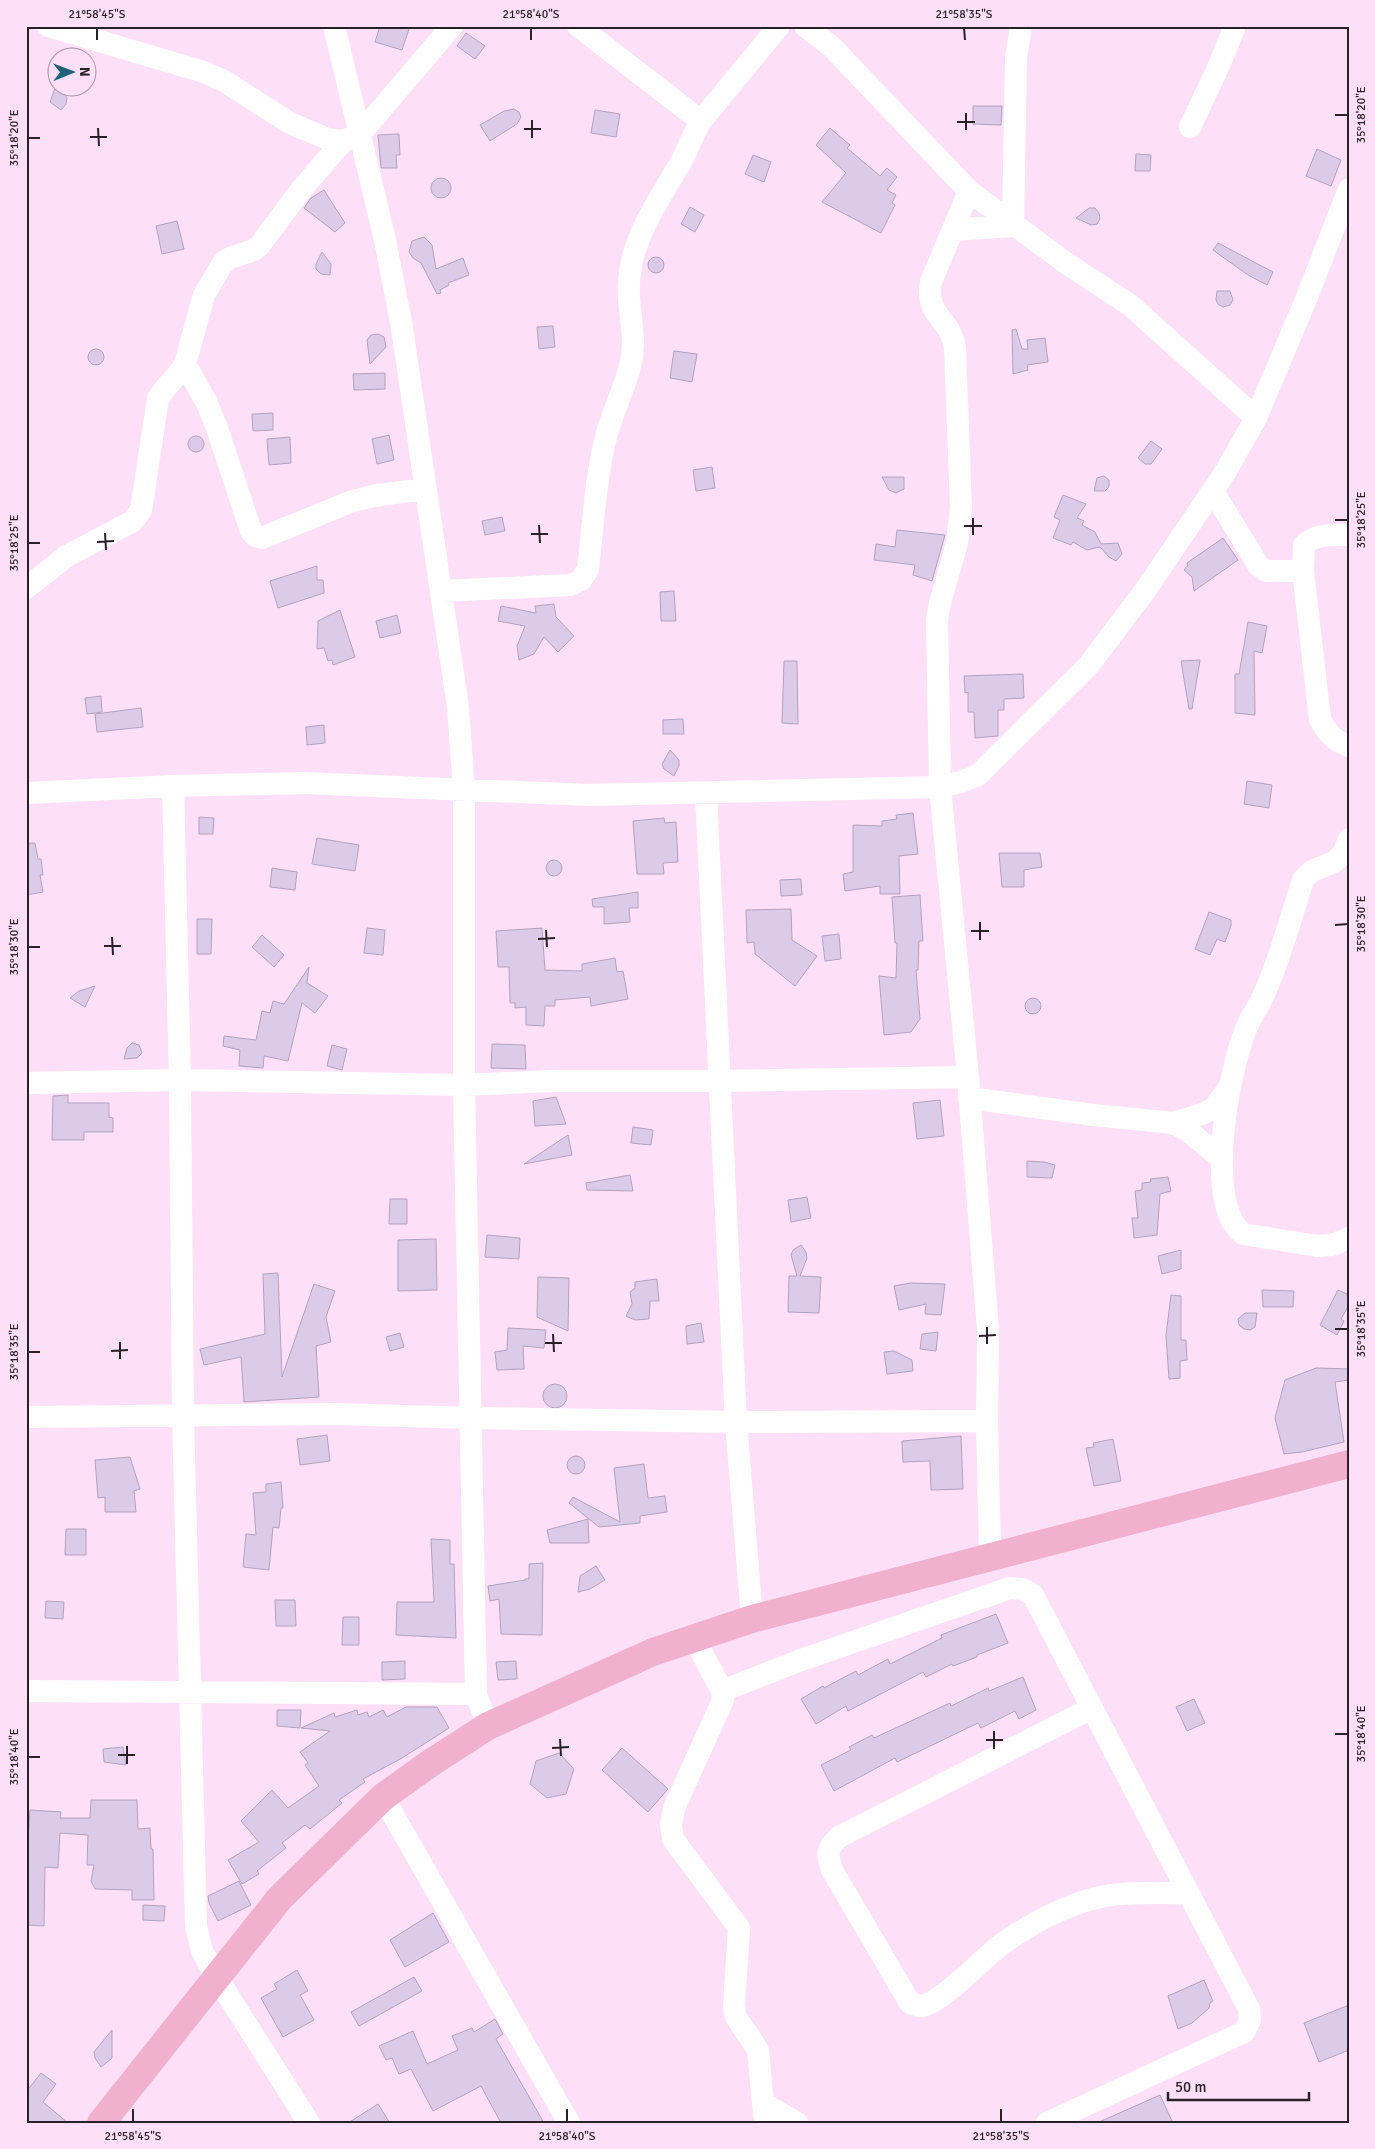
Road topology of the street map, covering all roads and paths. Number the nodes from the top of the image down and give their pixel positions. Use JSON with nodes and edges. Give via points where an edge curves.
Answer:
{"nodes":[{"id":1,"x":48,"y":26,"type":"edge"},
{"id":2,"x":334,"y":26,"type":"edge"},
{"id":3,"x":452,"y":26,"type":"edge"},
{"id":4,"x":578,"y":26,"type":"edge"},
{"id":5,"x":778,"y":26,"type":"edge"},
{"id":6,"x":1021,"y":26,"type":"edge"},
{"id":7,"x":1234,"y":26,"type":"edge"},
{"id":8,"x":819,"y":31,"type":"edge"},
{"id":9,"x":701,"y":121,"type":"junction"},
{"id":10,"x":1190,"y":127,"type":"dead end"},
{"id":11,"x":351,"y":137,"type":"junction"},
{"id":12,"x":1349,"y":189,"type":"edge"},
{"id":13,"x":969,"y":190,"type":"junction"},
{"id":14,"x":1014,"y":226,"type":"junction"},
{"id":15,"x":953,"y":230,"type":"junction"},
{"id":16,"x":185,"y":364,"type":"junction"},
{"id":17,"x":1256,"y":418,"type":"junction"},
{"id":18,"x":425,"y":489,"type":"junction"},
{"id":19,"x":1213,"y":491,"type":"junction"},
{"id":20,"x":1349,"y":535,"type":"edge"},
{"id":21,"x":1302,"y":570,"type":"junction"},
{"id":22,"x":26,"y":588,"type":"edge"},
{"id":23,"x":441,"y":591,"type":"junction"},
{"id":24,"x":1349,"y":746,"type":"edge"},
{"id":25,"x":173,"y":786,"type":"junction"},
{"id":26,"x":940,"y":787,"type":"junction"},
{"id":27,"x":464,"y":791,"type":"junction"},
{"id":28,"x":26,"y":793,"type":"edge"},
{"id":29,"x":706,"y":794,"type":"junction"},
{"id":30,"x":1349,"y":839,"type":"edge"},
{"id":31,"x":180,"y":1080,"type":"junction"},
{"id":32,"x":719,"y":1081,"type":"junction"},
{"id":33,"x":26,"y":1083,"type":"edge"},
{"id":34,"x":464,"y":1086,"type":"junction"},
{"id":35,"x":1230,"y":1086,"type":"junction"},
{"id":36,"x":969,"y":1087,"type":"junction"},
{"id":37,"x":1174,"y":1123,"type":"junction"},
{"id":38,"x":1221,"y":1158,"type":"junction"},
{"id":39,"x":1349,"y":1238,"type":"edge"},
{"id":40,"x":183,"y":1416,"type":"junction"},
{"id":41,"x":26,"y":1417,"type":"edge"},
{"id":42,"x":472,"y":1418,"type":"junction"},
{"id":43,"x":986,"y":1421,"type":"junction"},
{"id":44,"x":736,"y":1422,"type":"junction"},
{"id":45,"x":1349,"y":1464,"type":"edge"},
{"id":46,"x":990,"y":1555,"type":"junction"},
{"id":47,"x":752,"y":1619,"type":"junction"},
{"id":48,"x":694,"y":1638,"type":"junction"},
{"id":49,"x":190,"y":1690,"type":"junction"},
{"id":50,"x":26,"y":1691,"type":"edge"},
{"id":51,"x":722,"y":1691,"type":"junction"},
{"id":52,"x":476,"y":1694,"type":"junction"},
{"id":53,"x":1092,"y":1708,"type":"junction"},
{"id":54,"x":488,"y":1726,"type":"junction"},
{"id":55,"x":383,"y":1797,"type":"junction"},
{"id":56,"x":1189,"y":1893,"type":"junction"},
{"id":57,"x":217,"y":1978,"type":"junction"},
{"id":58,"x":765,"y":2113,"type":"edge"},
{"id":59,"x":101,"y":2123,"type":"edge"},
{"id":60,"x":309,"y":2123,"type":"edge"},
{"id":61,"x":569,"y":2123,"type":"edge"},
{"id":62,"x":797,"y":2123,"type":"edge"},
{"id":63,"x":1047,"y":2123,"type":"edge"}],
"edges":[{"from":1,"to":11,"type":"street","via":[[204,72],[290,122],[330,140]]},
{"from":2,"to":11,"type":"street"},
{"from":3,"to":11,"type":"street"},
{"from":4,"to":9,"type":"street"},
{"from":5,"to":9,"type":"street"},
{"from":6,"to":14,"type":"street","via":[[1016,59]]},
{"from":7,"to":10,"type":"street"},
{"from":8,"to":13,"type":"street"},
{"from":9,"to":23,"type":"street","via":[[645,224],[631,263],[629,284],[634,348],[605,439],[588,569],[581,580],[571,585]]},
{"from":11,"to":16,"type":"street","via":[[300,190],[260,245],[223,263],[204,295]]},
{"from":11,"to":18,"type":"street","via":[[385,240],[402,328]]},
{"from":12,"to":17,"type":"street"},
{"from":13,"to":14,"type":"street"},
{"from":13,"to":15,"type":"street"},
{"from":14,"to":15,"type":"street"},
{"from":14,"to":17,"type":"street","via":[[1130,305]]},
{"from":15,"to":26,"type":"street","via":[[931,282],[929,296],[932,308],[953,338],[961,508],[937,620]]},
{"from":16,"to":18,"type":"street","via":[[207,402],[255,536],[262,538],[350,502]]},
{"from":16,"to":22,"type":"street","via":[[158,399],[138,516],[67,556]]},
{"from":17,"to":19,"type":"street"},
{"from":18,"to":23,"type":"street"},
{"from":19,"to":21,"type":"street","via":[[1258,566],[1266,571]]},
{"from":19,"to":26,"type":"street","via":[[1147,588],[1088,666],[978,775]]},
{"from":20,"to":21,"type":"street","via":[[1323,535],[1310,539],[1304,545]]},
{"from":21,"to":24,"type":"street","via":[[1320,719],[1327,733]]},
{"from":23,"to":27,"type":"street","via":[[458,707]]},
{"from":25,"to":27,"type":"street","via":[[304,783]]},
{"from":25,"to":28,"type":"street"},
{"from":25,"to":31,"type":"street"},
{"from":26,"to":29,"type":"street"},
{"from":26,"to":36,"type":"street"},
{"from":27,"to":29,"type":"street"},
{"from":27,"to":34,"type":"street"},
{"from":29,"to":32,"type":"street"},
{"from":30,"to":35,"type":"street","via":[[1343,854],[1334,862],[1312,871],[1303,880],[1265,992],[1246,1030]]},
{"from":31,"to":33,"type":"street"},
{"from":31,"to":34,"type":"street"},
{"from":31,"to":40,"type":"street"},
{"from":32,"to":34,"type":"street","via":[[551,1081]]},
{"from":32,"to":36,"type":"street"},
{"from":32,"to":44,"type":"street"},
{"from":34,"to":42,"type":"street"},
{"from":35,"to":37,"type":"street","via":[[1214,1108]]},
{"from":35,"to":38,"type":"street"},
{"from":36,"to":37,"type":"street","via":[[1094,1115]]},
{"from":36,"to":43,"type":"street","via":[[988,1330]]},
{"from":37,"to":38,"type":"street"},
{"from":38,"to":39,"type":"street","via":[[1230,1220],[1243,1234],[1318,1246],[1332,1245]]},
{"from":40,"to":41,"type":"street"},
{"from":40,"to":42,"type":"street","via":[[335,1414]]},
{"from":40,"to":49,"type":"street"},
{"from":42,"to":44,"type":"street"},
{"from":42,"to":52,"type":"street"},
{"from":43,"to":44,"type":"street"},
{"from":43,"to":46,"type":"street"},
{"from":44,"to":47,"type":"street"},
{"from":45,"to":46,"type":"main road"},
{"from":46,"to":47,"type":"main road"},
{"from":47,"to":48,"type":"main road"},
{"from":48,"to":51,"type":"street"},
{"from":48,"to":54,"type":"main road","via":[[652,1652]]},
{"from":49,"to":50,"type":"street"},
{"from":49,"to":52,"type":"street"},
{"from":49,"to":57,"type":"street","via":[[196,1926],[202,1951]]},
{"from":51,"to":53,"type":"street","via":[[804,1658],[1010,1588],[1022,1589],[1033,1595]]},
{"from":51,"to":58,"type":"street","via":[[723,1700],[674,1808],[671,1825],[673,1840],[739,1928],[734,2006],[736,2017],[758,2050]]},
{"from":52,"to":54,"type":"street"},
{"from":53,"to":56,"type":"street"},
{"from":53,"to":56,"type":"street","via":[[839,1837],[830,1845],[828,1854],[832,1870],[910,2003],[920,2006],[953,1987],[1020,1932],[1078,1903],[1106,1896]]},
{"from":54,"to":55,"type":"main road"},
{"from":55,"to":57,"type":"main road","via":[[279,1899]]},
{"from":55,"to":61,"type":"street"},
{"from":56,"to":63,"type":"street","via":[[1249,2009],[1250,2020],[1244,2032]]},
{"from":57,"to":59,"type":"main road"},
{"from":57,"to":60,"type":"street"},
{"from":58,"to":62,"type":"street"}]}
